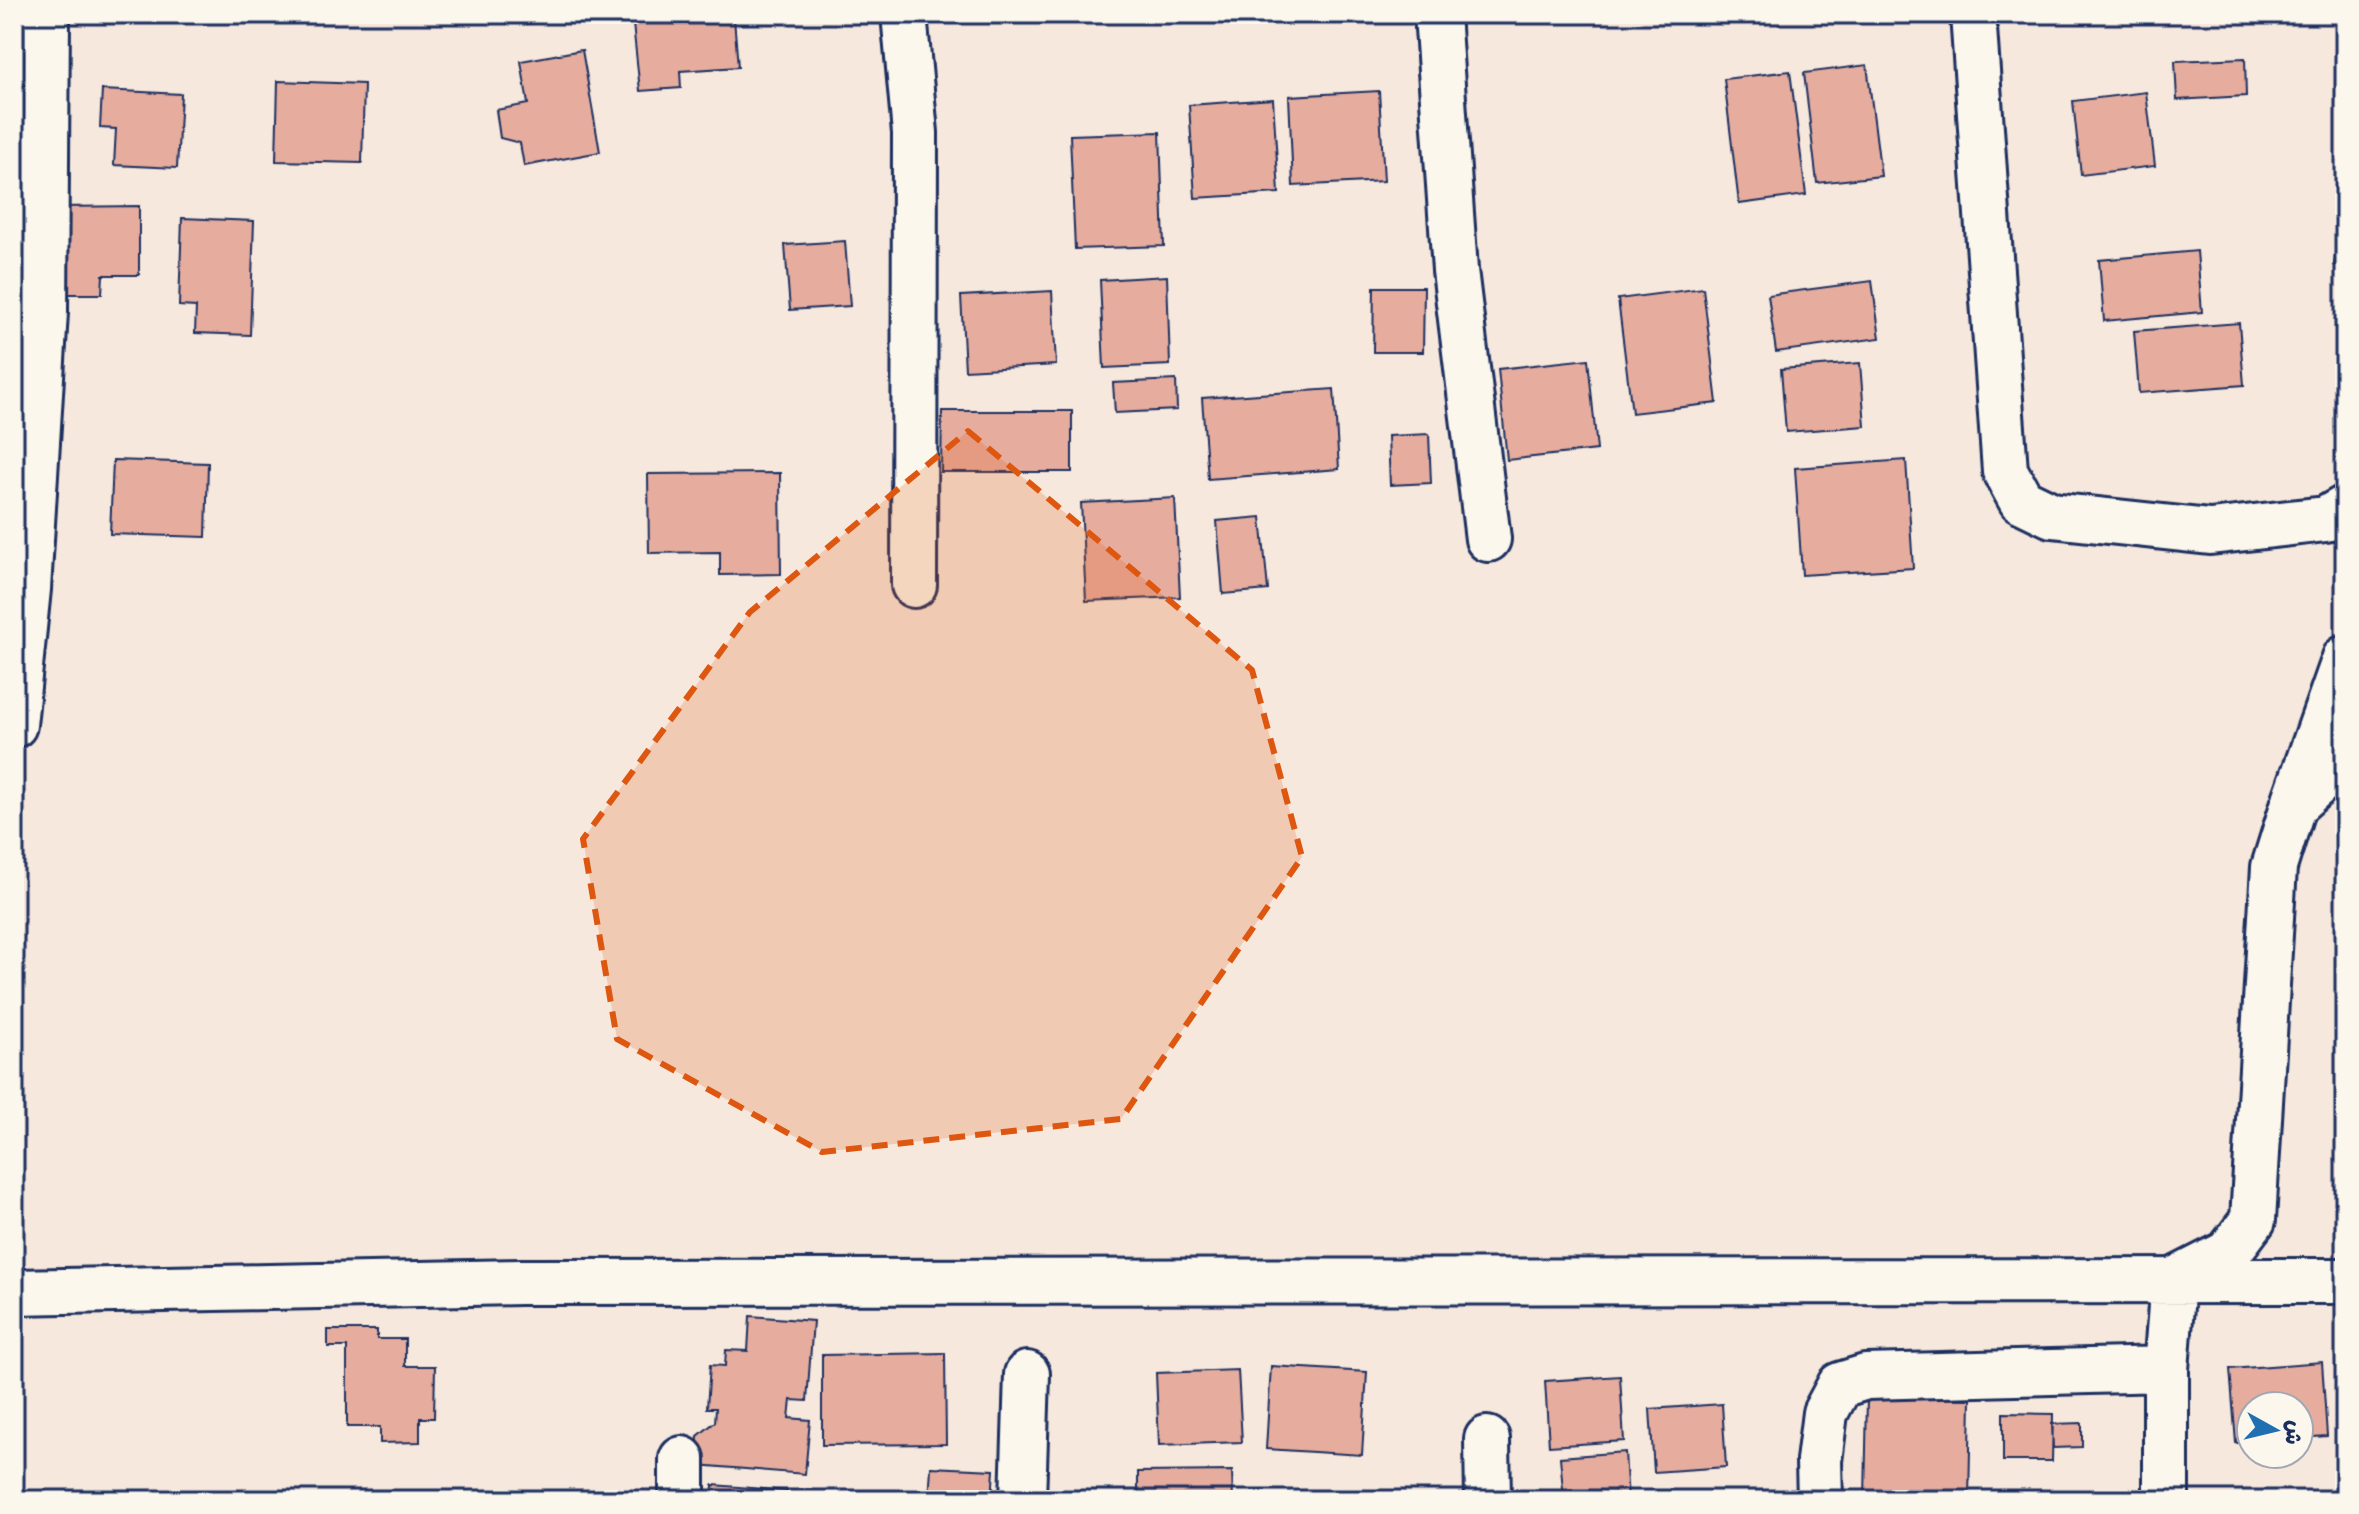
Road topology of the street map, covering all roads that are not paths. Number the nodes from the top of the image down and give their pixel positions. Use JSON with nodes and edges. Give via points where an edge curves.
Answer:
{"nodes":[{"id":1,"x":47,"y":14,"type":"edge"},
{"id":2,"x":904,"y":14,"type":"edge"},
{"id":3,"x":1437,"y":14,"type":"edge"},
{"id":4,"x":1973,"y":14,"type":"edge"},
{"id":5,"x":2345,"y":508,"type":"edge"},
{"id":6,"x":1488,"y":539,"type":"dead end"},
{"id":7,"x":914,"y":585,"type":"dead end"},
{"id":8,"x":2345,"y":658,"type":"edge"},
{"id":9,"x":14,"y":725,"type":"edge"},
{"id":10,"x":2345,"y":759,"type":"edge"},
{"id":11,"x":2293,"y":806,"type":"junction"},
{"id":12,"x":2173,"y":1281,"type":"junction"},
{"id":13,"x":2345,"y":1281,"type":"edge"},
{"id":14,"x":14,"y":1292,"type":"edge"},
{"id":15,"x":2166,"y":1369,"type":"junction"},
{"id":16,"x":1027,"y":1374,"type":"dead end"},
{"id":17,"x":1487,"y":1439,"type":"dead end"},
{"id":18,"x":1023,"y":1500,"type":"edge"},
{"id":19,"x":1488,"y":1500,"type":"edge"},
{"id":20,"x":1820,"y":1500,"type":"edge"},
{"id":21,"x":2166,"y":1500,"type":"edge"}],
"edges":[{"from":1,"to":9,"type":"street","via":[[45,312]]},
{"from":2,"to":7,"type":"street","via":[[915,133]]},
{"from":3,"to":6,"type":"street","via":[[1455,270]]},
{"from":4,"to":5,"type":"street","via":[[2005,471],[2021,500],[2052,515],[2210,532],[2326,519]]},
{"from":8,"to":11,"type":"street"},
{"from":10,"to":11,"type":"street"},
{"from":11,"to":12,"type":"street","via":[[2274,867],[2253,1220],[2228,1253]]},
{"from":12,"to":13,"type":"street"},
{"from":12,"to":14,"type":"street","via":[[520,1282]]},
{"from":12,"to":15,"type":"street"},
{"from":15,"to":20,"type":"street","via":[[1866,1377],[1840,1385],[1825,1413]]},
{"from":15,"to":21,"type":"street"},
{"from":16,"to":18,"type":"street"},
{"from":17,"to":19,"type":"street"}]}
